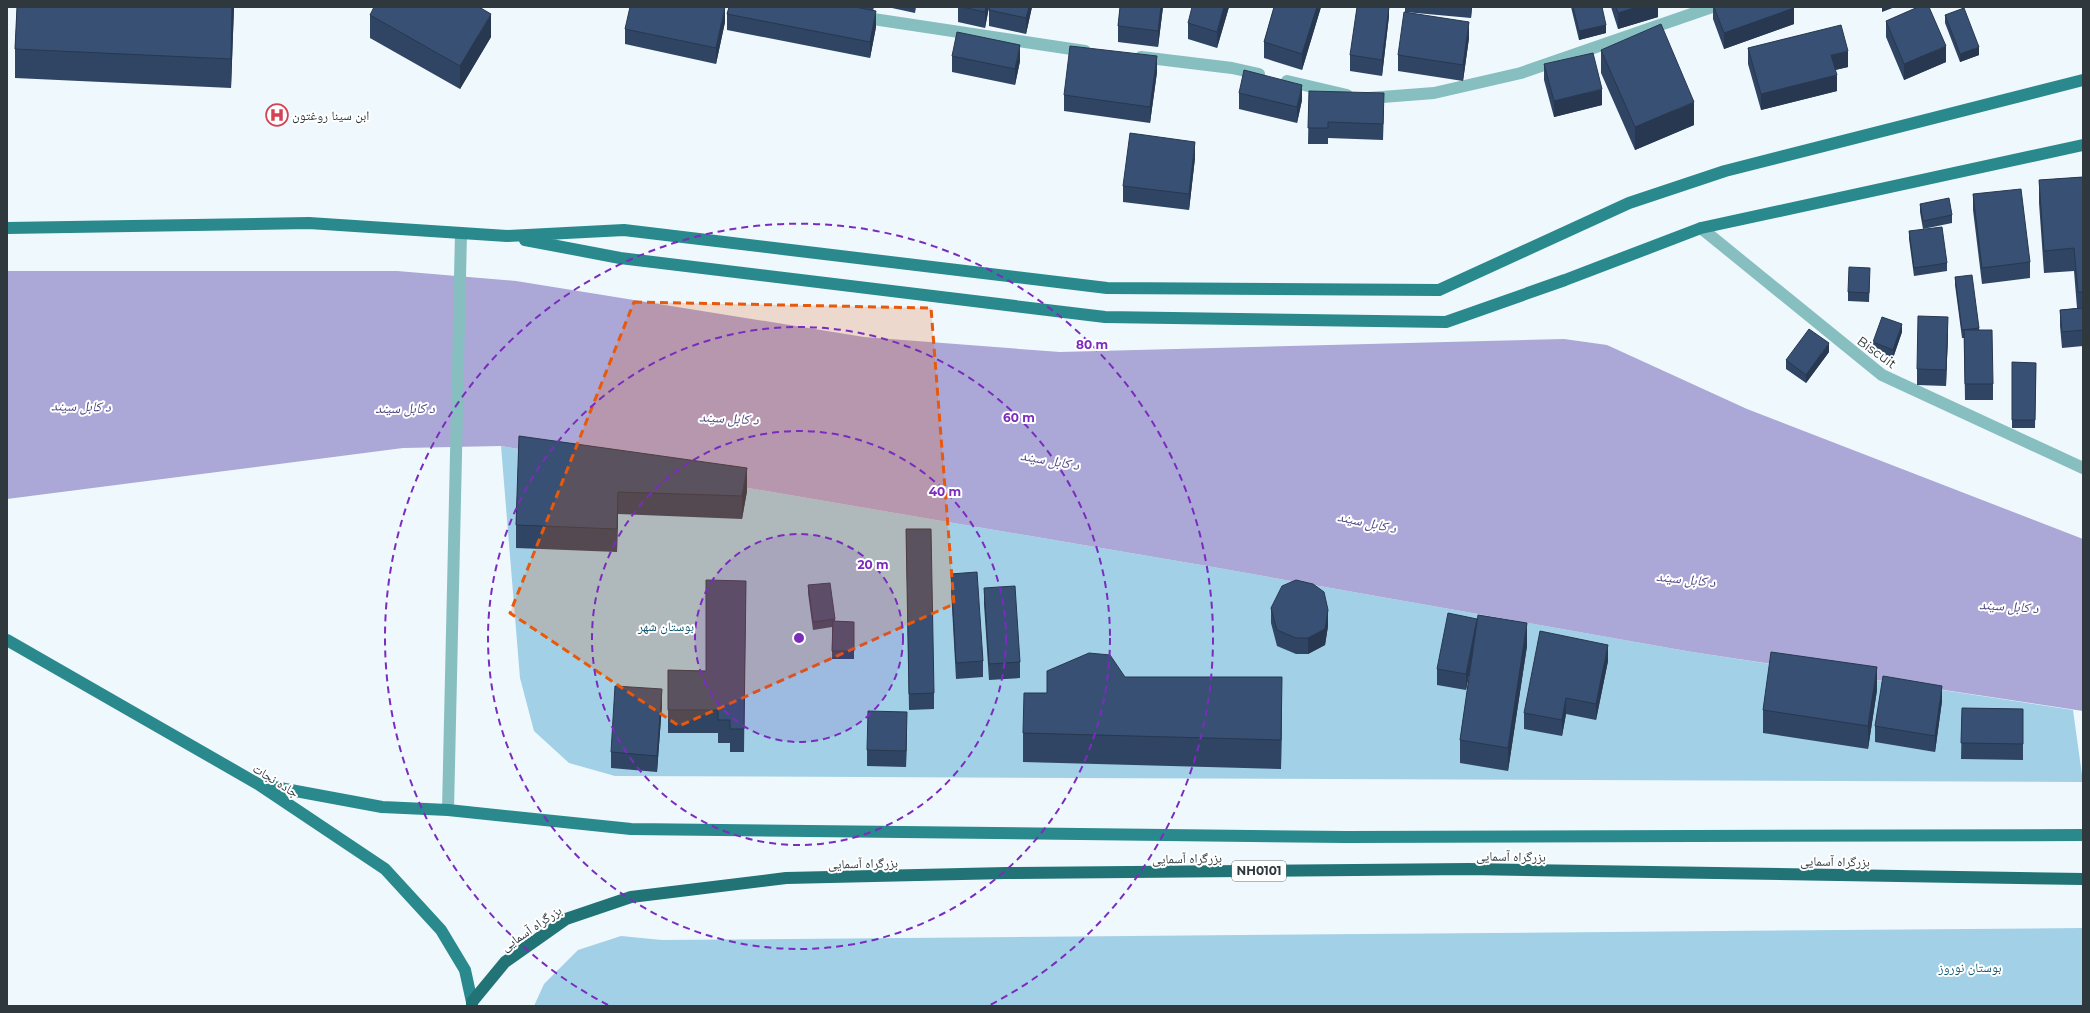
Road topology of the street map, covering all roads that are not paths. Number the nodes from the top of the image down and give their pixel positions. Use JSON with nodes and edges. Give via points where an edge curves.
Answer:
{"nodes":[{"id":1,"x":1712,"y":7,"type":"edge"},
{"id":2,"x":847,"y":14,"type":"edge"},
{"id":3,"x":1096,"y":52,"type":"edge"},
{"id":4,"x":1126,"y":55,"type":"edge"},
{"id":5,"x":2083,"y":80,"type":"edge"},
{"id":6,"x":2083,"y":145,"type":"edge"},
{"id":7,"x":7,"y":228,"type":"edge"},
{"id":8,"x":1701,"y":228,"type":"junction"},
{"id":9,"x":461,"y":233,"type":"junction"},
{"id":10,"x":506,"y":236,"type":"junction"},
{"id":11,"x":2083,"y":468,"type":"edge"},
{"id":12,"x":7,"y":640,"type":"edge"},
{"id":13,"x":258,"y":784,"type":"junction"},
{"id":14,"x":448,"y":810,"type":"junction"},
{"id":15,"x":2083,"y":835,"type":"edge"},
{"id":16,"x":2083,"y":879,"type":"edge"},
{"id":17,"x":472,"y":1004,"type":"edge"}],
"edges":[{"from":1,"to":4,"type":"street","via":[[1521,73],[1434,93],[1363,99],[1232,68]]},
{"from":2,"to":3,"type":"street"},
{"from":5,"to":10,"type":"main road","via":[[1725,171],[1629,203],[1439,290],[1107,288],[624,230]]},
{"from":6,"to":8,"type":"main road"},
{"from":7,"to":9,"type":"main road","via":[[309,223]]},
{"from":8,"to":10,"type":"main road","via":[[1446,322],[1105,317],[620,258]]},
{"from":8,"to":11,"type":"street","name":"Biscuit","via":[[1882,375]]},
{"from":9,"to":10,"type":"main road"},
{"from":9,"to":14,"type":"street"},
{"from":12,"to":13,"type":"main road","name":"جاده نجات"},
{"from":13,"to":14,"type":"main road","via":[[382,807]]},
{"from":13,"to":17,"type":"main road","name":"جاده نجات","via":[[384,869],[441,930],[465,970]]},
{"from":14,"to":15,"type":"main road","via":[[631,829],[1346,837]]},
{"from":16,"to":17,"type":"highway","name":"بزرگراه آسمایی","number":"NH0101","via":[[1469,869],[1006,873],[786,878],[632,897],[566,919],[505,962]]}]}
